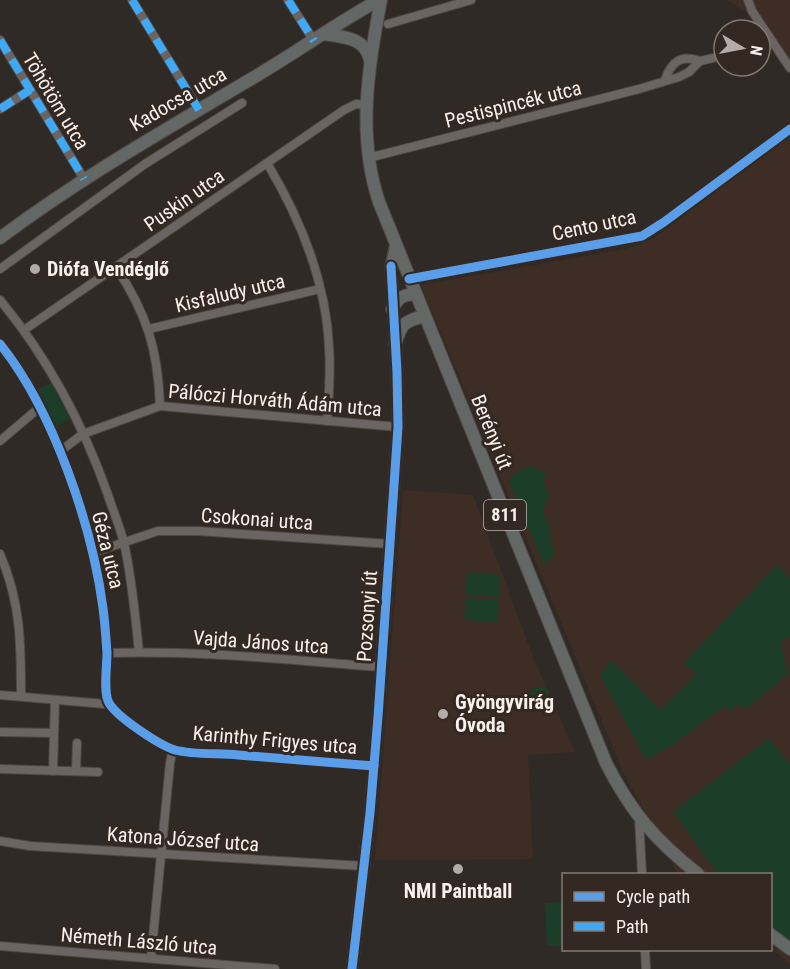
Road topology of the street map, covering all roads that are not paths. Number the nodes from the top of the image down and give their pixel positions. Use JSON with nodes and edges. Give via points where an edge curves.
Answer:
{"nodes":[{"id":1,"x":132,"y":0,"type":"edge"},
{"id":2,"x":288,"y":0,"type":"edge"},
{"id":3,"x":380,"y":0,"type":"edge"},
{"id":4,"x":471,"y":0,"type":"edge"},
{"id":5,"x":748,"y":0,"type":"edge"},
{"id":6,"x":388,"y":24,"type":"dead end"},
{"id":7,"x":319,"y":38,"type":"junction"},
{"id":8,"x":0,"y":40,"type":"edge"},
{"id":9,"x":712,"y":58,"type":"edge"},
{"id":10,"x":370,"y":60,"type":"junction"},
{"id":11,"x":700,"y":61,"type":"junction"},
{"id":12,"x":790,"y":68,"type":"edge"},
{"id":13,"x":665,"y":80,"type":"junction"},
{"id":14,"x":30,"y":90,"type":"junction"},
{"id":15,"x":242,"y":104,"type":"dead end"},
{"id":16,"x":366,"y":105,"type":"junction"},
{"id":17,"x":0,"y":109,"type":"edge"},
{"id":18,"x":199,"y":110,"type":"junction"},
{"id":19,"x":790,"y":129,"type":"edge"},
{"id":20,"x":368,"y":158,"type":"junction"},
{"id":21,"x":267,"y":163,"type":"junction"},
{"id":22,"x":84,"y":179,"type":"junction"},
{"id":23,"x":0,"y":238,"type":"edge"},
{"id":24,"x":395,"y":246,"type":"junction"},
{"id":25,"x":116,"y":267,"type":"junction"},
{"id":26,"x":0,"y":269,"type":"edge"},
{"id":27,"x":409,"y":279,"type":"junction"},
{"id":28,"x":320,"y":289,"type":"junction"},
{"id":29,"x":415,"y":294,"type":"junction"},
{"id":30,"x":0,"y":300,"type":"edge"},
{"id":31,"x":392,"y":309,"type":"junction"},
{"id":32,"x":424,"y":316,"type":"junction"},
{"id":33,"x":149,"y":329,"type":"junction"},
{"id":34,"x":24,"y":330,"type":"junction"},
{"id":35,"x":0,"y":344,"type":"edge"},
{"id":36,"x":395,"y":344,"type":"junction"},
{"id":37,"x":160,"y":406,"type":"junction"},
{"id":38,"x":40,"y":407,"type":"junction"},
{"id":39,"x":327,"y":420,"type":"junction"},
{"id":40,"x":398,"y":427,"type":"junction"},
{"id":41,"x":83,"y":434,"type":"junction"},
{"id":42,"x":0,"y":441,"type":"edge"},
{"id":43,"x":59,"y":452,"type":"junction"},
{"id":44,"x":123,"y":541,"type":"junction"},
{"id":45,"x":390,"y":544,"type":"junction"},
{"id":46,"x":92,"y":553,"type":"junction"},
{"id":47,"x":0,"y":554,"type":"edge"},
{"id":48,"x":139,"y":652,"type":"junction"},
{"id":49,"x":107,"y":653,"type":"junction"},
{"id":50,"x":381,"y":667,"type":"junction"},
{"id":51,"x":0,"y":694,"type":"edge"},
{"id":52,"x":21,"y":696,"type":"junction"},
{"id":53,"x":56,"y":700,"type":"junction"},
{"id":54,"x":109,"y":702,"type":"junction"},
{"id":55,"x":0,"y":732,"type":"edge"},
{"id":56,"x":54,"y":734,"type":"junction"},
{"id":57,"x":77,"y":743,"type":"dead end"},
{"id":58,"x":173,"y":749,"type":"junction"},
{"id":59,"x":374,"y":766,"type":"junction"},
{"id":60,"x":0,"y":769,"type":"edge"},
{"id":61,"x":53,"y":771,"type":"junction"},
{"id":62,"x":76,"y":771,"type":"junction"},
{"id":63,"x":98,"y":772,"type":"dead end"},
{"id":64,"x":639,"y":818,"type":"junction"},
{"id":65,"x":0,"y":841,"type":"edge"},
{"id":66,"x":161,"y":854,"type":"junction"},
{"id":67,"x":364,"y":866,"type":"junction"},
{"id":68,"x":642,"y":873,"type":"edge"},
{"id":69,"x":693,"y":873,"type":"edge"},
{"id":70,"x":772,"y":934,"type":"edge"},
{"id":71,"x":0,"y":946,"type":"edge"},
{"id":72,"x":790,"y":949,"type":"edge"},
{"id":73,"x":645,"y":951,"type":"edge"},
{"id":74,"x":151,"y":958,"type":"junction"},
{"id":75,"x":275,"y":969,"type":"edge"},
{"id":76,"x":352,"y":969,"type":"edge"},
{"id":77,"x":646,"y":969,"type":"edge"}],
"edges":[{"from":1,"to":18,"type":"street"},
{"from":2,"to":7,"type":"street"},
{"from":3,"to":7,"type":"main road","name":"Kadocsa utca"},
{"from":3,"to":10,"type":"main road","name":"Berényi út","number":"811"},
{"from":4,"to":6,"type":"street"},
{"from":5,"to":12,"type":"street"},
{"from":7,"to":10,"type":"main road","via":[[345,36],[357,41]]},
{"from":7,"to":18,"type":"main road","name":"Kadocsa utca"},
{"from":8,"to":14,"type":"street","name":"Töhötöm utca"},
{"from":9,"to":11,"type":"street","name":"Pestispincék utca"},
{"from":10,"to":16,"type":"main road","name":"Berényi út","number":"811"},
{"from":11,"to":13,"type":"street","name":"Pestispincék utca","via":[[690,72]]},
{"from":11,"to":13,"type":"street","name":"Pestispincék utca","via":[[677,61]]},
{"from":13,"to":20,"type":"street","name":"Pestispincék utca"},
{"from":14,"to":17,"type":"street"},
{"from":14,"to":22,"type":"street","name":"Töhötöm utca"},
{"from":15,"to":26,"type":"street","name":"Kadocsa utca","via":[[145,164]]},
{"from":16,"to":20,"type":"main road","name":"Berényi út","number":"811"},
{"from":16,"to":21,"type":"street","name":"Puskin utca","via":[[344,110]]},
{"from":18,"to":22,"type":"main road","name":"Kadocsa utca"},
{"from":19,"to":27,"type":"street","name":"Cento utca","via":[[642,236]]},
{"from":20,"to":24,"type":"main road","name":"Berényi út","number":"811","via":[[374,189]]},
{"from":21,"to":25,"type":"street","name":"Puskin utca"},
{"from":21,"to":28,"type":"street","via":[[298,221]]},
{"from":22,"to":23,"type":"main road","name":"Kadocsa utca"},
{"from":24,"to":27,"type":"main road","name":"Berényi út","number":"811"},
{"from":24,"to":31,"type":"street","name":"Pozsonyi út","via":[[391,266]]},
{"from":25,"to":33,"type":"street"},
{"from":25,"to":34,"type":"street","name":"Puskin utca"},
{"from":27,"to":29,"type":"main road","name":"Berényi út","number":"811"},
{"from":28,"to":33,"type":"street","name":"Kisfaludy utca"},
{"from":28,"to":39,"type":"street","via":[[329,346]]},
{"from":29,"to":31,"type":"main road","via":[[404,294]]},
{"from":29,"to":32,"type":"main road","name":"Berényi út","number":"811"},
{"from":30,"to":34,"type":"street","name":"Géza utca"},
{"from":31,"to":36,"type":"street","name":"Pozsonyi út"},
{"from":32,"to":36,"type":"main road","via":[[407,321]]},
{"from":32,"to":64,"type":"main road","name":"Berényi út","number":"811","via":[[600,750],[619,790]]},
{"from":33,"to":37,"type":"street"},
{"from":34,"to":41,"type":"street","name":"Géza utca","via":[[56,379]]},
{"from":35,"to":38,"type":"street","name":"Géza utca","via":[[24,376]]},
{"from":36,"to":40,"type":"street","name":"Pozsonyi út"},
{"from":37,"to":39,"type":"street","name":"Pálóczi Horváth Ádám utca"},
{"from":37,"to":41,"type":"street","name":"Pálóczi Horváth Ádám utca"},
{"from":38,"to":42,"type":"street"},
{"from":38,"to":43,"type":"street","name":"Géza utca"},
{"from":39,"to":40,"type":"street","name":"Pálóczi Horváth Ádám utca"},
{"from":40,"to":45,"type":"street","name":"Pozsonyi út"},
{"from":41,"to":43,"type":"street"},
{"from":41,"to":44,"type":"street","name":"Géza utca","via":[[99,468]]},
{"from":43,"to":46,"type":"street","name":"Géza utca"},
{"from":44,"to":45,"type":"street","name":"Csokonai utca","via":[[158,531],[180,531]]},
{"from":44,"to":46,"type":"street","name":"Géza utca"},
{"from":44,"to":48,"type":"street","name":"Géza utca"},
{"from":45,"to":50,"type":"street","name":"Pozsonyi út"},
{"from":46,"to":49,"type":"street","name":"Géza utca"},
{"from":47,"to":52,"type":"street","via":[[21,630]]},
{"from":48,"to":49,"type":"street"},
{"from":48,"to":50,"type":"street","name":"Vajda János utca"},
{"from":49,"to":54,"type":"street","name":"Géza utca"},
{"from":50,"to":59,"type":"street","name":"Pozsonyi út"},
{"from":51,"to":52,"type":"street"},
{"from":52,"to":53,"type":"street"},
{"from":53,"to":54,"type":"street"},
{"from":53,"to":56,"type":"street"},
{"from":54,"to":58,"type":"street","via":[[125,720]]},
{"from":55,"to":56,"type":"street"},
{"from":56,"to":61,"type":"street"},
{"from":57,"to":62,"type":"street"},
{"from":58,"to":59,"type":"street","name":"Karinthy Frigyes utca"},
{"from":58,"to":66,"type":"street"},
{"from":59,"to":67,"type":"street","name":"Pozsonyi út"},
{"from":60,"to":61,"type":"street"},
{"from":61,"to":62,"type":"street"},
{"from":62,"to":63,"type":"street"},
{"from":64,"to":68,"type":"street"},
{"from":64,"to":69,"type":"main road","name":"Berényi út","number":"811"},
{"from":65,"to":66,"type":"street","name":"Katona József utca"},
{"from":66,"to":67,"type":"street","name":"Katona József utca"},
{"from":66,"to":74,"type":"street"},
{"from":67,"to":76,"type":"street","name":"Pozsonyi út"},
{"from":70,"to":72,"type":"main road"},
{"from":71,"to":74,"type":"street","name":"Németh László utca"},
{"from":73,"to":77,"type":"street"},
{"from":74,"to":75,"type":"street","name":"Németh László utca"}]}
